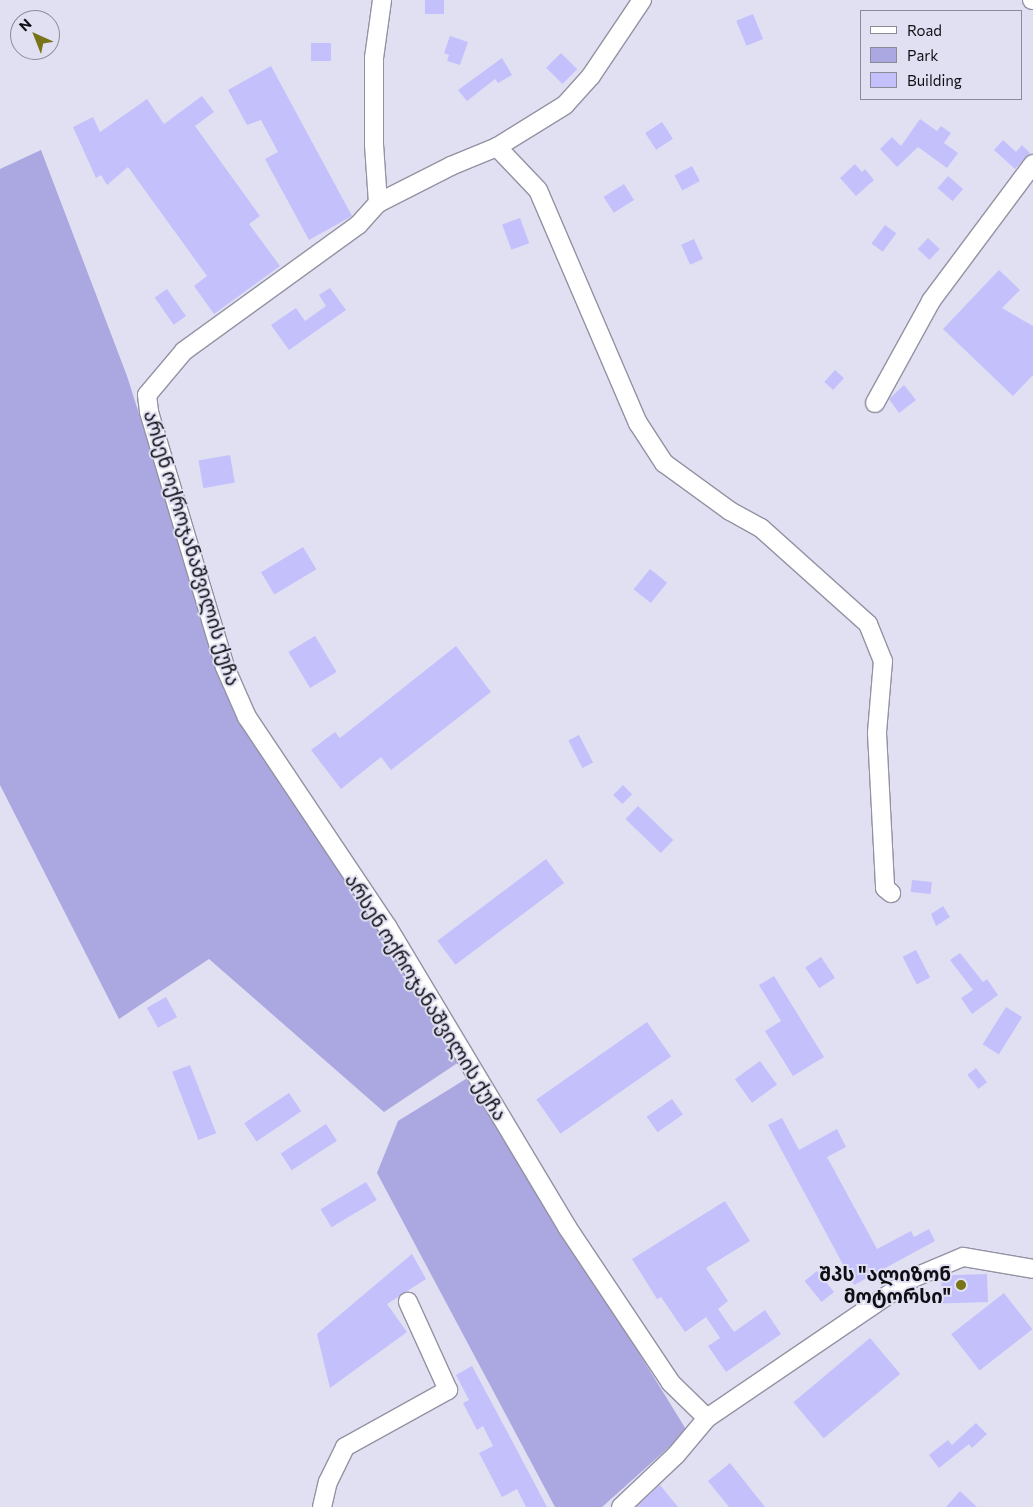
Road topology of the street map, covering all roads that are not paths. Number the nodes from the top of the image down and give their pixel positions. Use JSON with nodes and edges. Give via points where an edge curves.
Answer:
{"nodes":[{"id":1,"x":382,"y":0,"type":"edge"},
{"id":2,"x":642,"y":0,"type":"edge"},
{"id":3,"x":497,"y":147,"type":"junction"},
{"id":4,"x":1033,"y":164,"type":"edge"},
{"id":5,"x":378,"y":203,"type":"junction"},
{"id":6,"x":875,"y":403,"type":"dead end"},
{"id":7,"x":891,"y":893,"type":"dead end"},
{"id":8,"x":1033,"y":1269,"type":"edge"},
{"id":9,"x":408,"y":1302,"type":"dead end"},
{"id":10,"x":707,"y":1418,"type":"junction"},
{"id":11,"x":322,"y":1507,"type":"edge"},
{"id":12,"x":621,"y":1507,"type":"edge"}],
"edges":[{"from":1,"to":5,"type":"street","via":[[374,58]]},
{"from":2,"to":3,"type":"street","via":[[591,76],[565,105]]},
{"from":3,"to":5,"type":"street"},
{"from":3,"to":7,"type":"street","via":[[538,190],[638,423],[664,463],[730,511],[761,528],[868,624],[883,661],[877,733],[885,888]]},
{"from":4,"to":6,"type":"street","via":[[931,301]]},
{"from":5,"to":10,"type":"street","name":"არსენ ოქროჯანაშვილის ქუჩა","via":[[358,225],[184,351],[147,395],[149,412],[225,666],[247,717],[387,926],[567,1227],[671,1383]]},
{"from":8,"to":10,"type":"street","via":[[963,1257],[913,1278]]},
{"from":9,"to":11,"type":"street","via":[[448,1390],[345,1447],[328,1482]]},
{"from":10,"to":12,"type":"street","via":[[676,1456]]}]}
